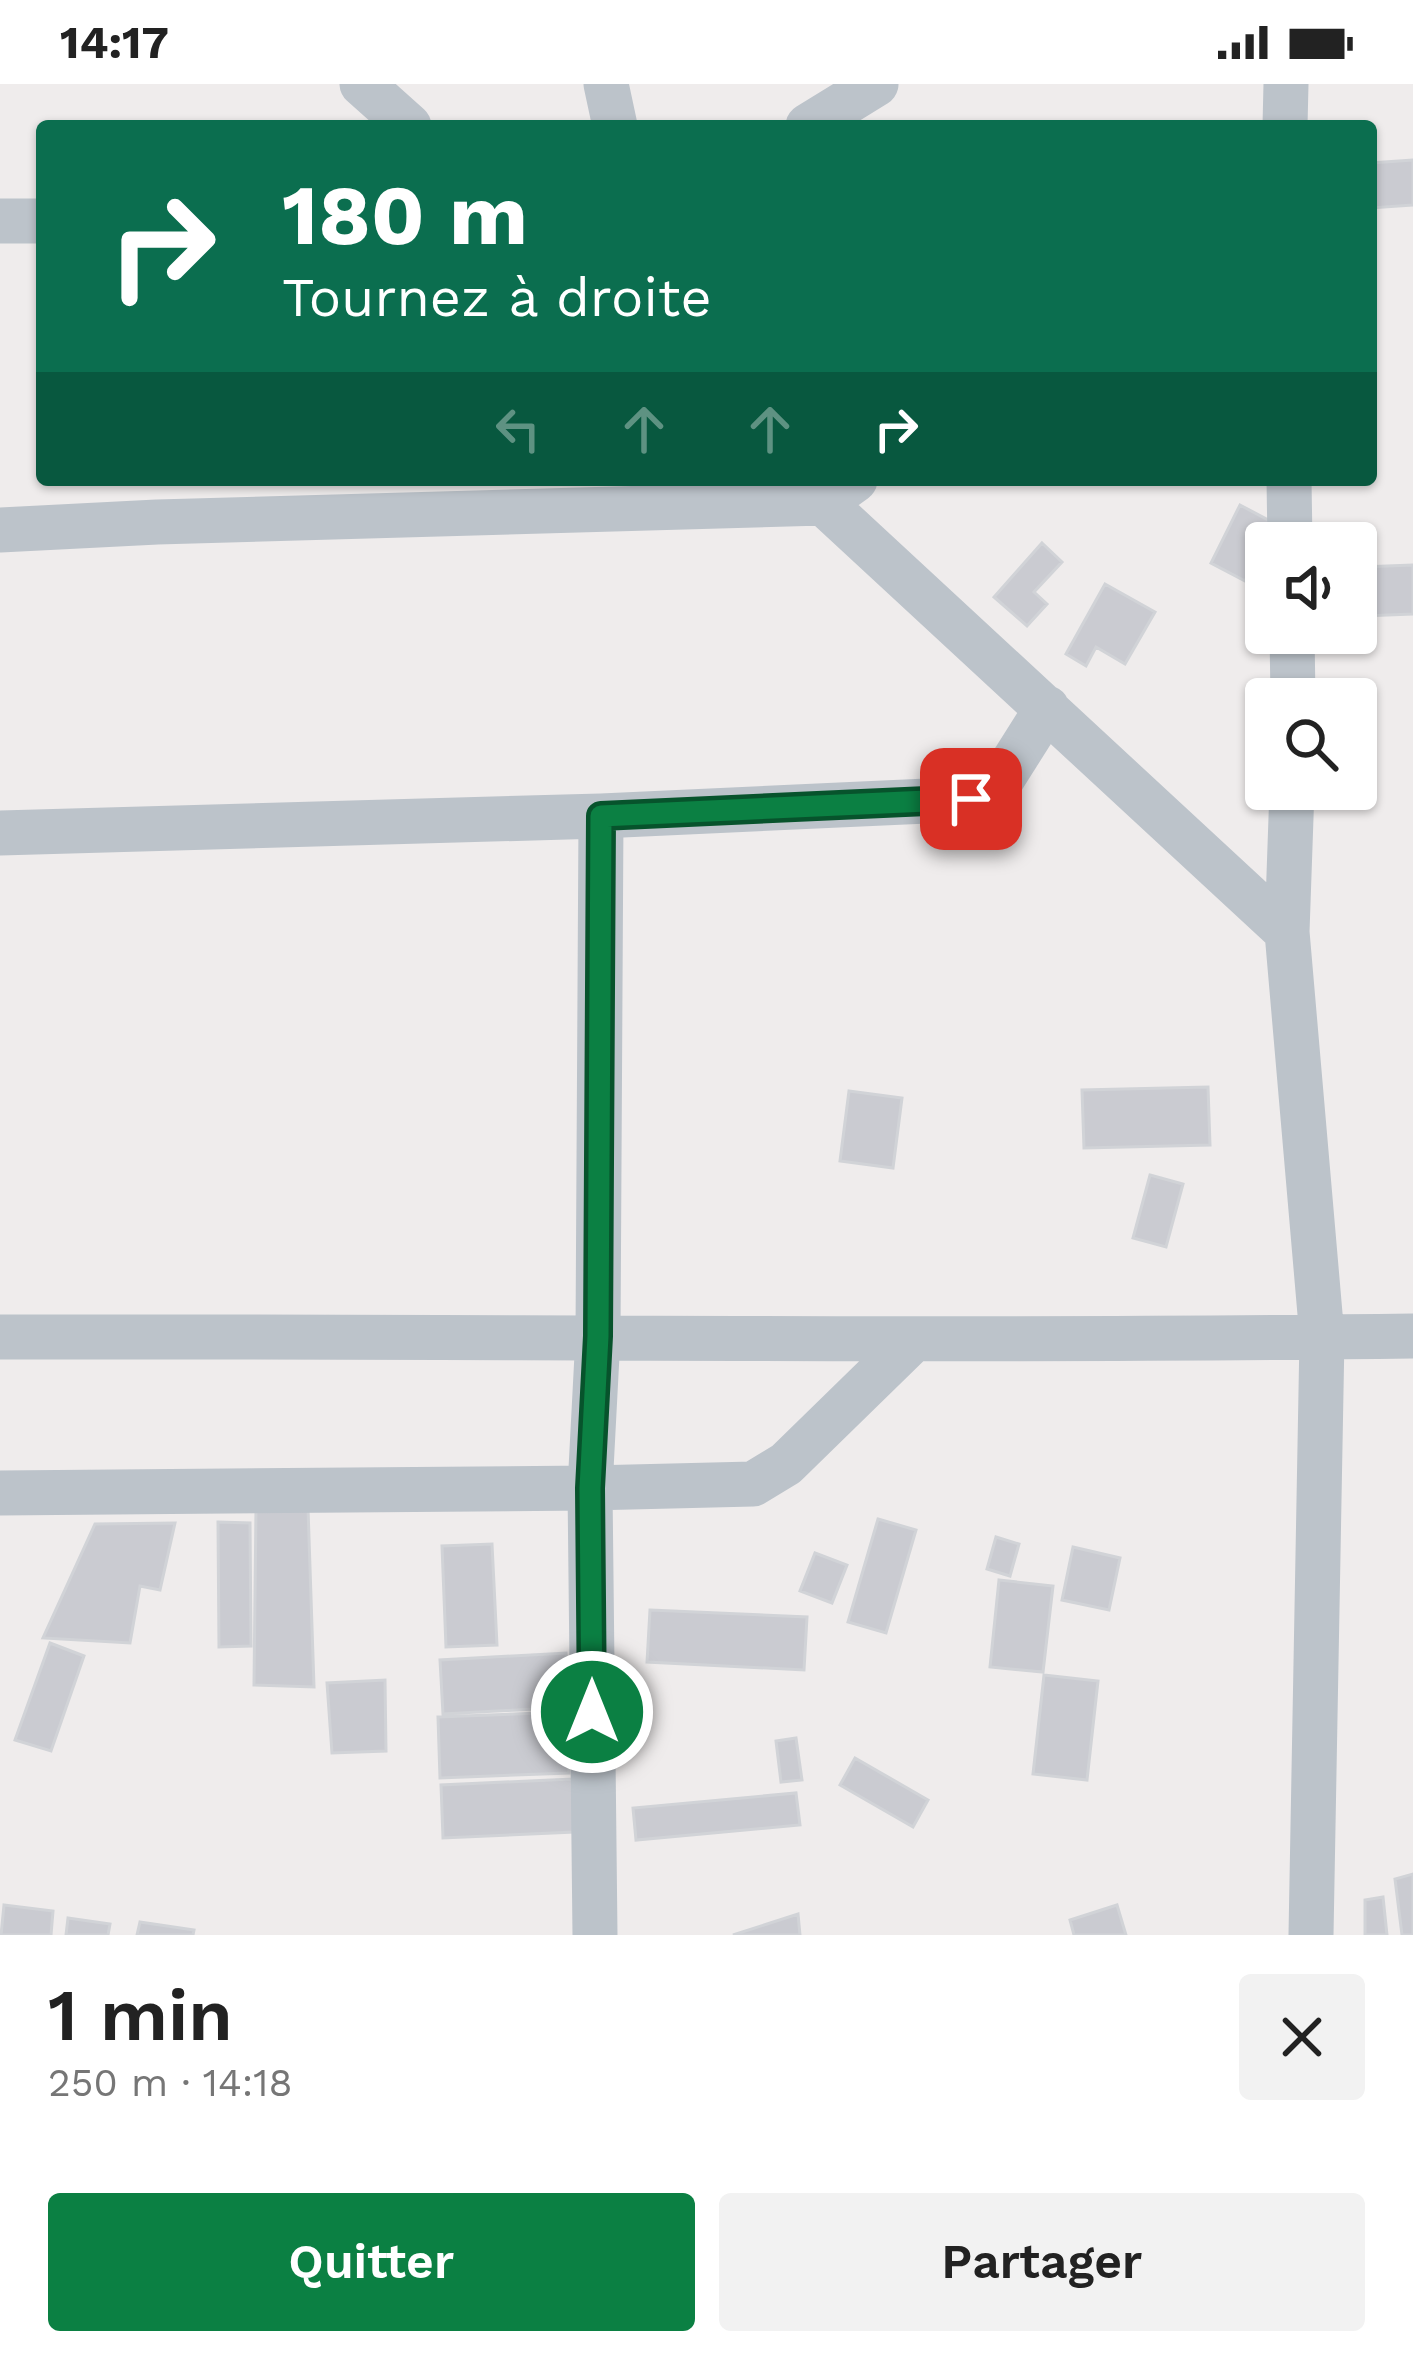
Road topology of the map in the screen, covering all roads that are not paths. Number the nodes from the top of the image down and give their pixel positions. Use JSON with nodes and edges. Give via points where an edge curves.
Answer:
{"nodes":[{"id":1,"x":362,"y":84,"type":"edge"},
{"id":2,"x":606,"y":84,"type":"edge"},
{"id":3,"x":876,"y":84,"type":"edge"},
{"id":4,"x":1286,"y":84,"type":"edge"},
{"id":5,"x":402,"y":120,"type":"edge"},
{"id":6,"x":615,"y":120,"type":"edge"},
{"id":7,"x":818,"y":120,"type":"edge"},
{"id":8,"x":1285,"y":120,"type":"edge"},
{"id":9,"x":36,"y":220,"type":"edge"},
{"id":10,"x":0,"y":221,"type":"edge"},
{"id":11,"x":1289,"y":486,"type":"edge"},
{"id":12,"x":826,"y":488,"type":"edge"},
{"id":13,"x":1290,"y":522,"type":"edge"},
{"id":14,"x":0,"y":530,"type":"edge"},
{"id":15,"x":1047,"y":708,"type":"junction"},
{"id":16,"x":1291,"y":810,"type":"edge"},
{"id":17,"x":601,"y":816,"type":"junction"},
{"id":18,"x":0,"y":833,"type":"edge"},
{"id":19,"x":1287,"y":932,"type":"junction"},
{"id":20,"x":598,"y":1336,"type":"junction"},
{"id":21,"x":1413,"y":1336,"type":"edge"},
{"id":22,"x":0,"y":1337,"type":"edge"},
{"id":23,"x":1322,"y":1337,"type":"junction"},
{"id":24,"x":914,"y":1340,"type":"junction"},
{"id":25,"x":590,"y":1488,"type":"junction"},
{"id":26,"x":0,"y":1493,"type":"edge"},
{"id":27,"x":595,"y":1935,"type":"edge"},
{"id":28,"x":1311,"y":1935,"type":"edge"}],
"edges":[{"from":1,"to":5,"type":"street"},
{"from":2,"to":6,"type":"street"},
{"from":3,"to":7,"type":"street"},
{"from":4,"to":8,"type":"street"},
{"from":9,"to":10,"type":"street"},
{"from":11,"to":13,"type":"street"},
{"from":12,"to":14,"type":"street"},
{"from":12,"to":15,"type":"street"},
{"from":15,"to":17,"type":"street","via":[[999,784],[971,799]]},
{"from":15,"to":19,"type":"street"},
{"from":16,"to":19,"type":"street"},
{"from":17,"to":18,"type":"street"},
{"from":17,"to":20,"type":"street"},
{"from":19,"to":23,"type":"street"},
{"from":20,"to":22,"type":"street"},
{"from":20,"to":24,"type":"street"},
{"from":20,"to":25,"type":"street"},
{"from":21,"to":23,"type":"street"},
{"from":23,"to":24,"type":"street"},
{"from":23,"to":28,"type":"street"},
{"from":24,"to":25,"type":"street","via":[[786,1464],[753,1484]]},
{"from":25,"to":26,"type":"street"},
{"from":25,"to":27,"type":"street"}]}
